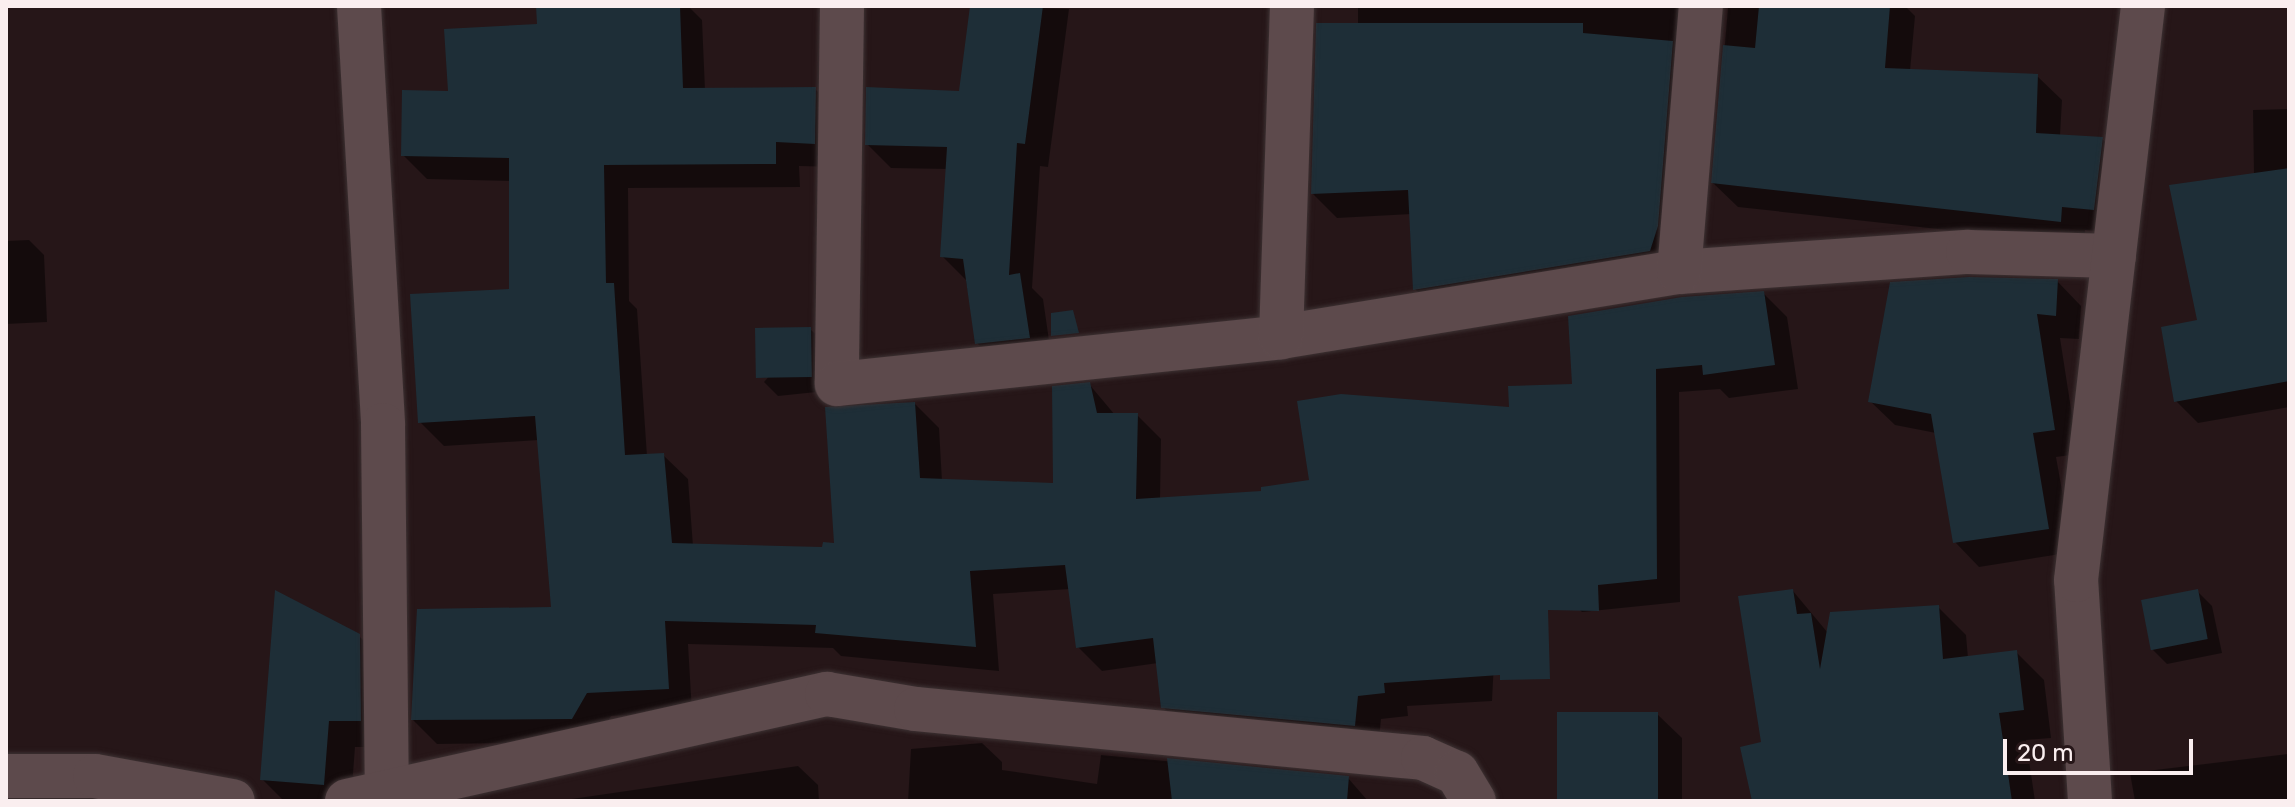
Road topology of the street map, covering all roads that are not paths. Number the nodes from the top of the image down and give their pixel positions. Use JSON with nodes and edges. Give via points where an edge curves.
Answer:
{"nodes":[{"id":1,"x":359,"y":6,"type":"edge"},
{"id":2,"x":842,"y":6,"type":"edge"},
{"id":3,"x":1292,"y":6,"type":"edge"},
{"id":4,"x":1701,"y":6,"type":"edge"},
{"id":5,"x":2143,"y":6,"type":"edge"},
{"id":6,"x":2114,"y":256,"type":"junction"},
{"id":7,"x":1679,"y":272,"type":"junction"},
{"id":8,"x":1281,"y":337,"type":"junction"},
{"id":9,"x":6,"y":776,"type":"edge"},
{"id":10,"x":367,"y":796,"type":"edge"},
{"id":11,"x":233,"y":801,"type":"edge"},
{"id":12,"x":1474,"y":801,"type":"edge"},
{"id":13,"x":2090,"y":801,"type":"edge"}],
"edges":[{"from":1,"to":10,"type":"street","via":[[383,425]]},
{"from":2,"to":8,"type":"street","via":[[837,384]]},
{"from":3,"to":8,"type":"street"},
{"from":4,"to":7,"type":"street"},
{"from":5,"to":6,"type":"street"},
{"from":6,"to":7,"type":"street","via":[[1968,252]]},
{"from":6,"to":13,"type":"street","via":[[2076,580]]},
{"from":7,"to":8,"type":"street"},
{"from":9,"to":11,"type":"street","via":[[95,776]]},
{"from":10,"to":12,"type":"street","via":[[827,694],[916,709],[1423,758],[1457,773]]}]}
